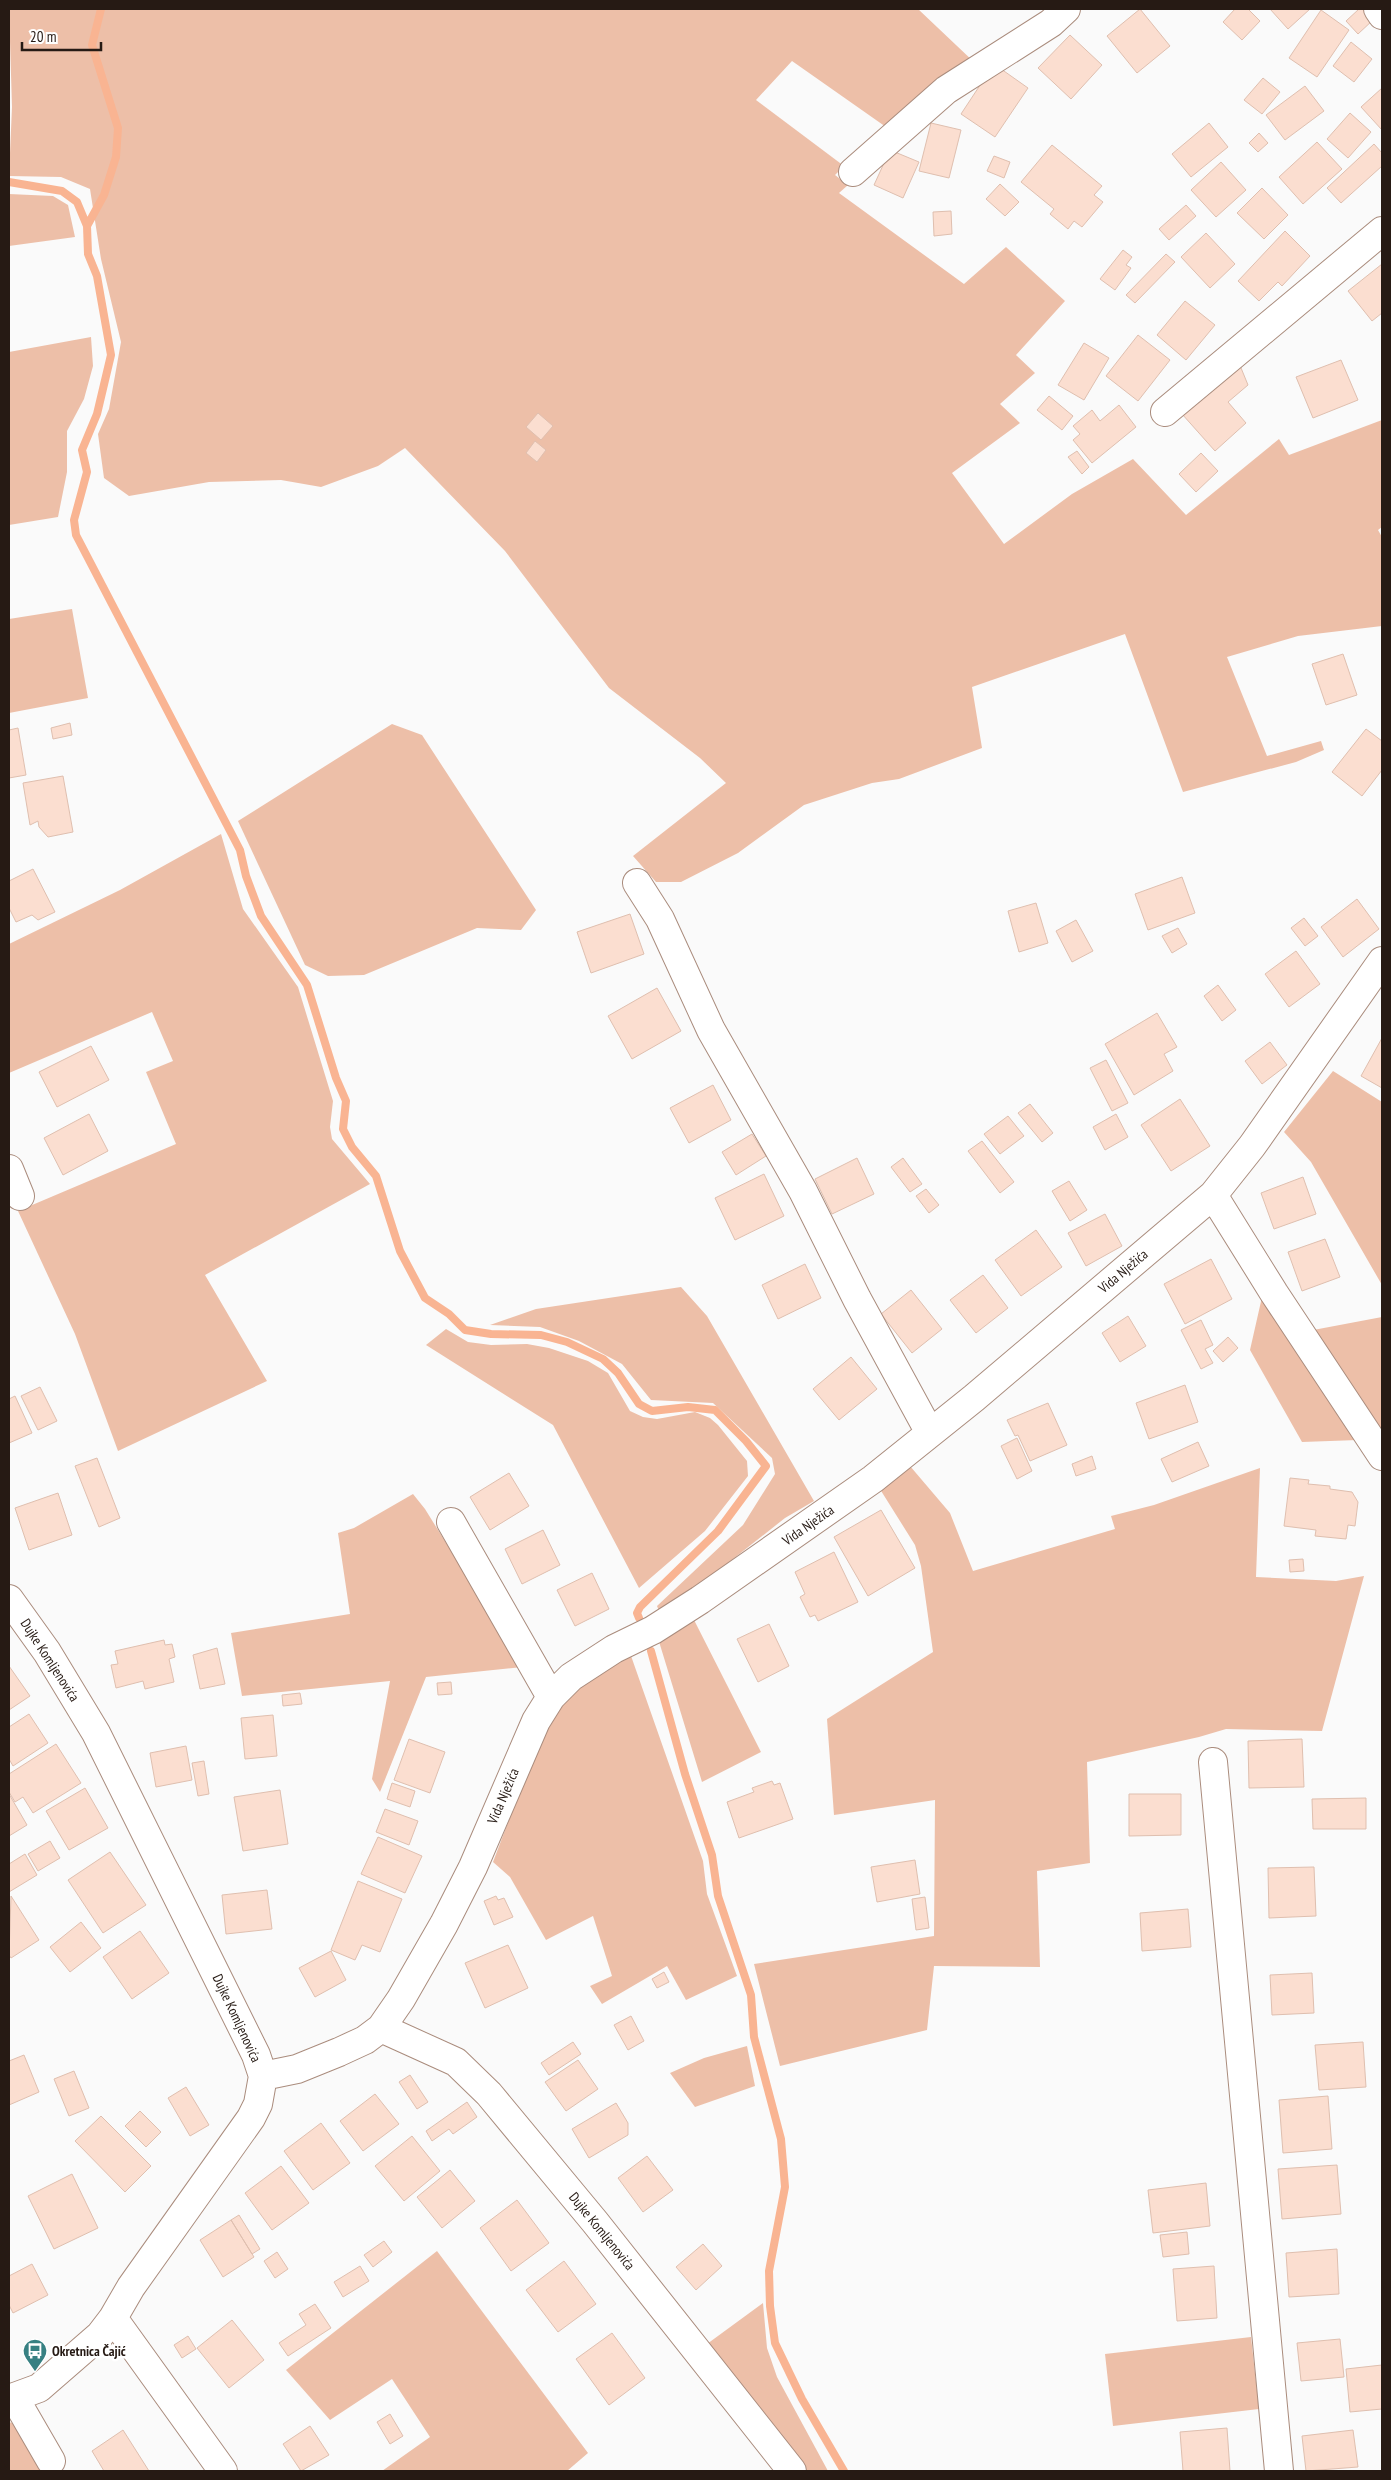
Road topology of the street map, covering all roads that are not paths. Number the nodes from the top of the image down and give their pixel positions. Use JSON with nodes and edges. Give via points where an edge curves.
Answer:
{"nodes":[{"id":1,"x":1066,"y":9,"type":"edge"},
{"id":2,"x":1378,"y":9,"type":"edge"},
{"id":3,"x":1382,"y":15,"type":"edge"},
{"id":4,"x":853,"y":172,"type":"dead end"},
{"id":5,"x":1382,"y":231,"type":"edge"},
{"id":6,"x":1165,"y":412,"type":"dead end"},
{"id":7,"x":637,"y":883,"type":"dead end"},
{"id":8,"x":1382,"y":962,"type":"edge"},
{"id":9,"x":9,"y":1169,"type":"edge"},
{"id":10,"x":1213,"y":1195,"type":"junction"},
{"id":11,"x":20,"y":1196,"type":"dead end"},
{"id":12,"x":930,"y":1433,"type":"junction"},
{"id":13,"x":1382,"y":1456,"type":"edge"},
{"id":14,"x":452,"y":1522,"type":"dead end"},
{"id":15,"x":9,"y":1598,"type":"edge"},
{"id":16,"x":551,"y":1697,"type":"junction"},
{"id":17,"x":1213,"y":1762,"type":"dead end"},
{"id":18,"x":381,"y":2028,"type":"junction"},
{"id":19,"x":263,"y":2076,"type":"junction"},
{"id":20,"x":113,"y":2318,"type":"junction"},
{"id":21,"x":13,"y":2393,"type":"edge"},
{"id":22,"x":51,"y":2461,"type":"dead end"},
{"id":23,"x":223,"y":2471,"type":"edge"},
{"id":24,"x":792,"y":2471,"type":"edge"},
{"id":25,"x":1279,"y":2471,"type":"edge"}],
"edges":[{"from":1,"to":4,"type":"street","via":[[1051,23],[946,90]]},
{"from":2,"to":3,"type":"street"},
{"from":5,"to":6,"type":"street"},
{"from":7,"to":12,"type":"street","via":[[660,919],[711,1030],[803,1191]]},
{"from":8,"to":10,"type":"street","name":"Vida Nježića","via":[[1252,1146]]},
{"from":9,"to":11,"type":"street"},
{"from":10,"to":12,"type":"street","name":"Vida Nježića"},
{"from":10,"to":13,"type":"street"},
{"from":12,"to":16,"type":"street","name":"Vida Nježića","via":[[873,1479],[762,1557],[653,1630],[614,1648],[571,1676]]},
{"from":14,"to":16,"type":"street"},
{"from":15,"to":19,"type":"street","name":"Dujke Komljenovića","via":[[47,1652],[96,1733],[227,1994]]},
{"from":16,"to":18,"type":"street","name":"Vida Nježića","via":[[536,1721],[473,1867],[444,1924],[401,2000]]},
{"from":17,"to":25,"type":"street"},
{"from":18,"to":19,"type":"street","name":"Vida Nježića","via":[[365,2040],[331,2056],[297,2069]]},
{"from":18,"to":24,"type":"street","name":"Dujke Komljenovića","via":[[456,2062],[490,2094]]},
{"from":19,"to":20,"type":"street","name":"Dujke Komljenovića","via":[[258,2104],[251,2118]]},
{"from":20,"to":21,"type":"street","name":"Dujke Komljenovića","via":[[54,2377],[39,2388]]},
{"from":20,"to":23,"type":"street"},
{"from":21,"to":22,"type":"street"}]}
